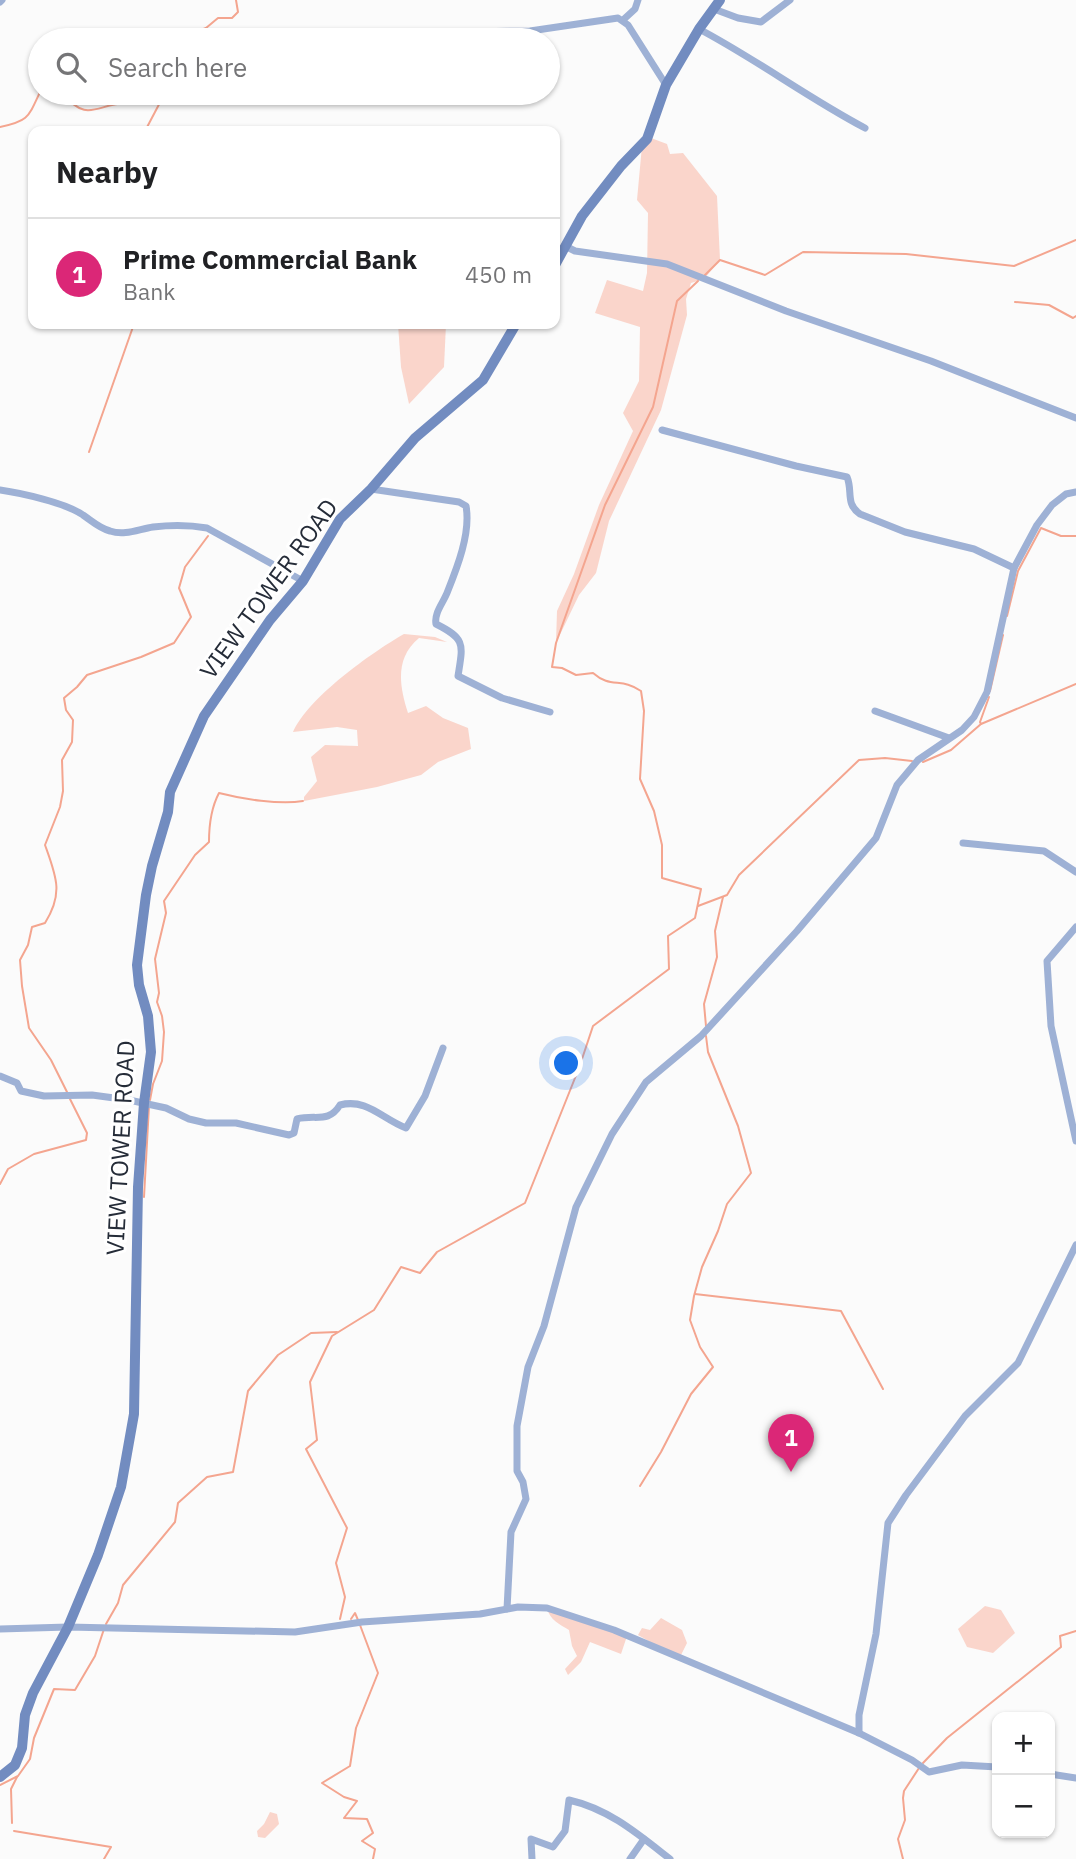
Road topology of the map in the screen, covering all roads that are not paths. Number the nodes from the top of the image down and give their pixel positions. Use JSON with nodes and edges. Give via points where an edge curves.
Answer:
{"nodes":[{"id":1,"x":638,"y":0,"type":"edge"},
{"id":2,"x":790,"y":0,"type":"edge"},
{"id":3,"x":717,"y":4,"type":"edge"},
{"id":4,"x":623,"y":20,"type":"junction"},
{"id":5,"x":560,"y":28,"type":"edge"},
{"id":6,"x":699,"y":29,"type":"junction"},
{"id":7,"x":666,"y":85,"type":"junction"},
{"id":8,"x":864,"y":128,"type":"dead end"},
{"id":9,"x":565,"y":246,"type":"junction"},
{"id":10,"x":560,"y":256,"type":"edge"},
{"id":11,"x":513,"y":329,"type":"edge"},
{"id":12,"x":1076,"y":418,"type":"edge"},
{"id":13,"x":662,"y":430,"type":"dead end"},
{"id":14,"x":371,"y":489,"type":"junction"},
{"id":15,"x":0,"y":490,"type":"edge"},
{"id":16,"x":1076,"y":492,"type":"edge"},
{"id":17,"x":1014,"y":568,"type":"junction"},
{"id":18,"x":303,"y":581,"type":"junction"},
{"id":19,"x":875,"y":711,"type":"dead end"},
{"id":20,"x":550,"y":712,"type":"dead end"},
{"id":21,"x":949,"y":738,"type":"junction"},
{"id":22,"x":963,"y":843,"type":"dead end"},
{"id":23,"x":1076,"y":872,"type":"edge"},
{"id":24,"x":1076,"y":928,"type":"edge"},
{"id":25,"x":443,"y":1048,"type":"dead end"},
{"id":26,"x":0,"y":1076,"type":"edge"},
{"id":27,"x":144,"y":1103,"type":"junction"},
{"id":28,"x":1076,"y":1142,"type":"edge"},
{"id":29,"x":1076,"y":1245,"type":"edge"},
{"id":30,"x":507,"y":1609,"type":"junction"},
{"id":31,"x":68,"y":1627,"type":"junction"},
{"id":32,"x":0,"y":1629,"type":"edge"},
{"id":33,"x":859,"y":1733,"type":"junction"},
{"id":34,"x":992,"y":1767,"type":"edge"},
{"id":35,"x":1055,"y":1775,"type":"edge"},
{"id":36,"x":0,"y":1777,"type":"edge"},
{"id":37,"x":1076,"y":1778,"type":"edge"},
{"id":38,"x":644,"y":1839,"type":"junction"},
{"id":39,"x":532,"y":1859,"type":"edge"},
{"id":40,"x":630,"y":1859,"type":"edge"},
{"id":41,"x":670,"y":1859,"type":"edge"}],
"edges":[{"from":1,"to":4,"type":"street"},
{"from":2,"to":3,"type":"street","via":[[761,22],[738,18]]},
{"from":3,"to":6,"type":"street"},
{"from":4,"to":5,"type":"street","via":[[599,19]]},
{"from":4,"to":7,"type":"street"},
{"from":6,"to":7,"type":"street"},
{"from":6,"to":8,"type":"street"},
{"from":7,"to":9,"type":"street","via":[[647,139],[582,216]]},
{"from":9,"to":10,"type":"street"},
{"from":9,"to":12,"type":"street","via":[[667,264]]},
{"from":11,"to":14,"type":"street","name":"VIEW TOWER ROAD","via":[[483,380],[415,438]]},
{"from":13,"to":17,"type":"street","via":[[847,477],[850,504],[860,514],[905,532],[974,549]]},
{"from":14,"to":18,"type":"street","name":"VIEW TOWER ROAD","via":[[340,519]]},
{"from":14,"to":20,"type":"street","via":[[466,506],[466,534],[436,624],[460,641],[458,676],[502,698]]},
{"from":15,"to":18,"type":"street","via":[[82,514],[112,532],[206,528]]},
{"from":16,"to":17,"type":"street","via":[[1052,505]]},
{"from":17,"to":21,"type":"street","via":[[983,702],[962,730]]},
{"from":18,"to":27,"type":"street","name":"VIEW TOWER ROAD","via":[[270,620],[204,716],[170,792],[146,895],[137,965],[151,1052]]},
{"from":19,"to":21,"type":"street"},
{"from":21,"to":30,"type":"street","via":[[918,760],[897,785],[876,838],[701,1036],[646,1082],[612,1134],[576,1208],[528,1367],[517,1426],[517,1471],[526,1499],[511,1532]]},
{"from":22,"to":23,"type":"street","via":[[1044,851]]},
{"from":24,"to":28,"type":"street","via":[[1046,961],[1051,1026]]},
{"from":25,"to":27,"type":"street","via":[[425,1096],[406,1128],[359,1103],[340,1105],[328,1117],[297,1119],[294,1133],[289,1135],[236,1123],[206,1123]]},
{"from":26,"to":27,"type":"street","via":[[16,1083],[21,1091],[44,1096],[92,1095]]},
{"from":27,"to":31,"type":"street","name":"VIEW TOWER ROAD","via":[[134,1414],[121,1487]]},
{"from":29,"to":33,"type":"street","via":[[1018,1363],[965,1416],[888,1523]]},
{"from":30,"to":31,"type":"street","via":[[295,1632]]},
{"from":30,"to":33,"type":"street","via":[[547,1608],[614,1630]]},
{"from":31,"to":32,"type":"street"},
{"from":31,"to":36,"type":"street","name":"VIEW TOWER ROAD","via":[[33,1693],[15,1765]]},
{"from":33,"to":34,"type":"street","via":[[929,1772],[962,1765]]},
{"from":35,"to":37,"type":"street"},
{"from":38,"to":39,"type":"street","via":[[591,1805],[569,1800],[565,1831],[554,1847],[531,1839]]},
{"from":38,"to":40,"type":"street"},
{"from":38,"to":41,"type":"street"}]}
